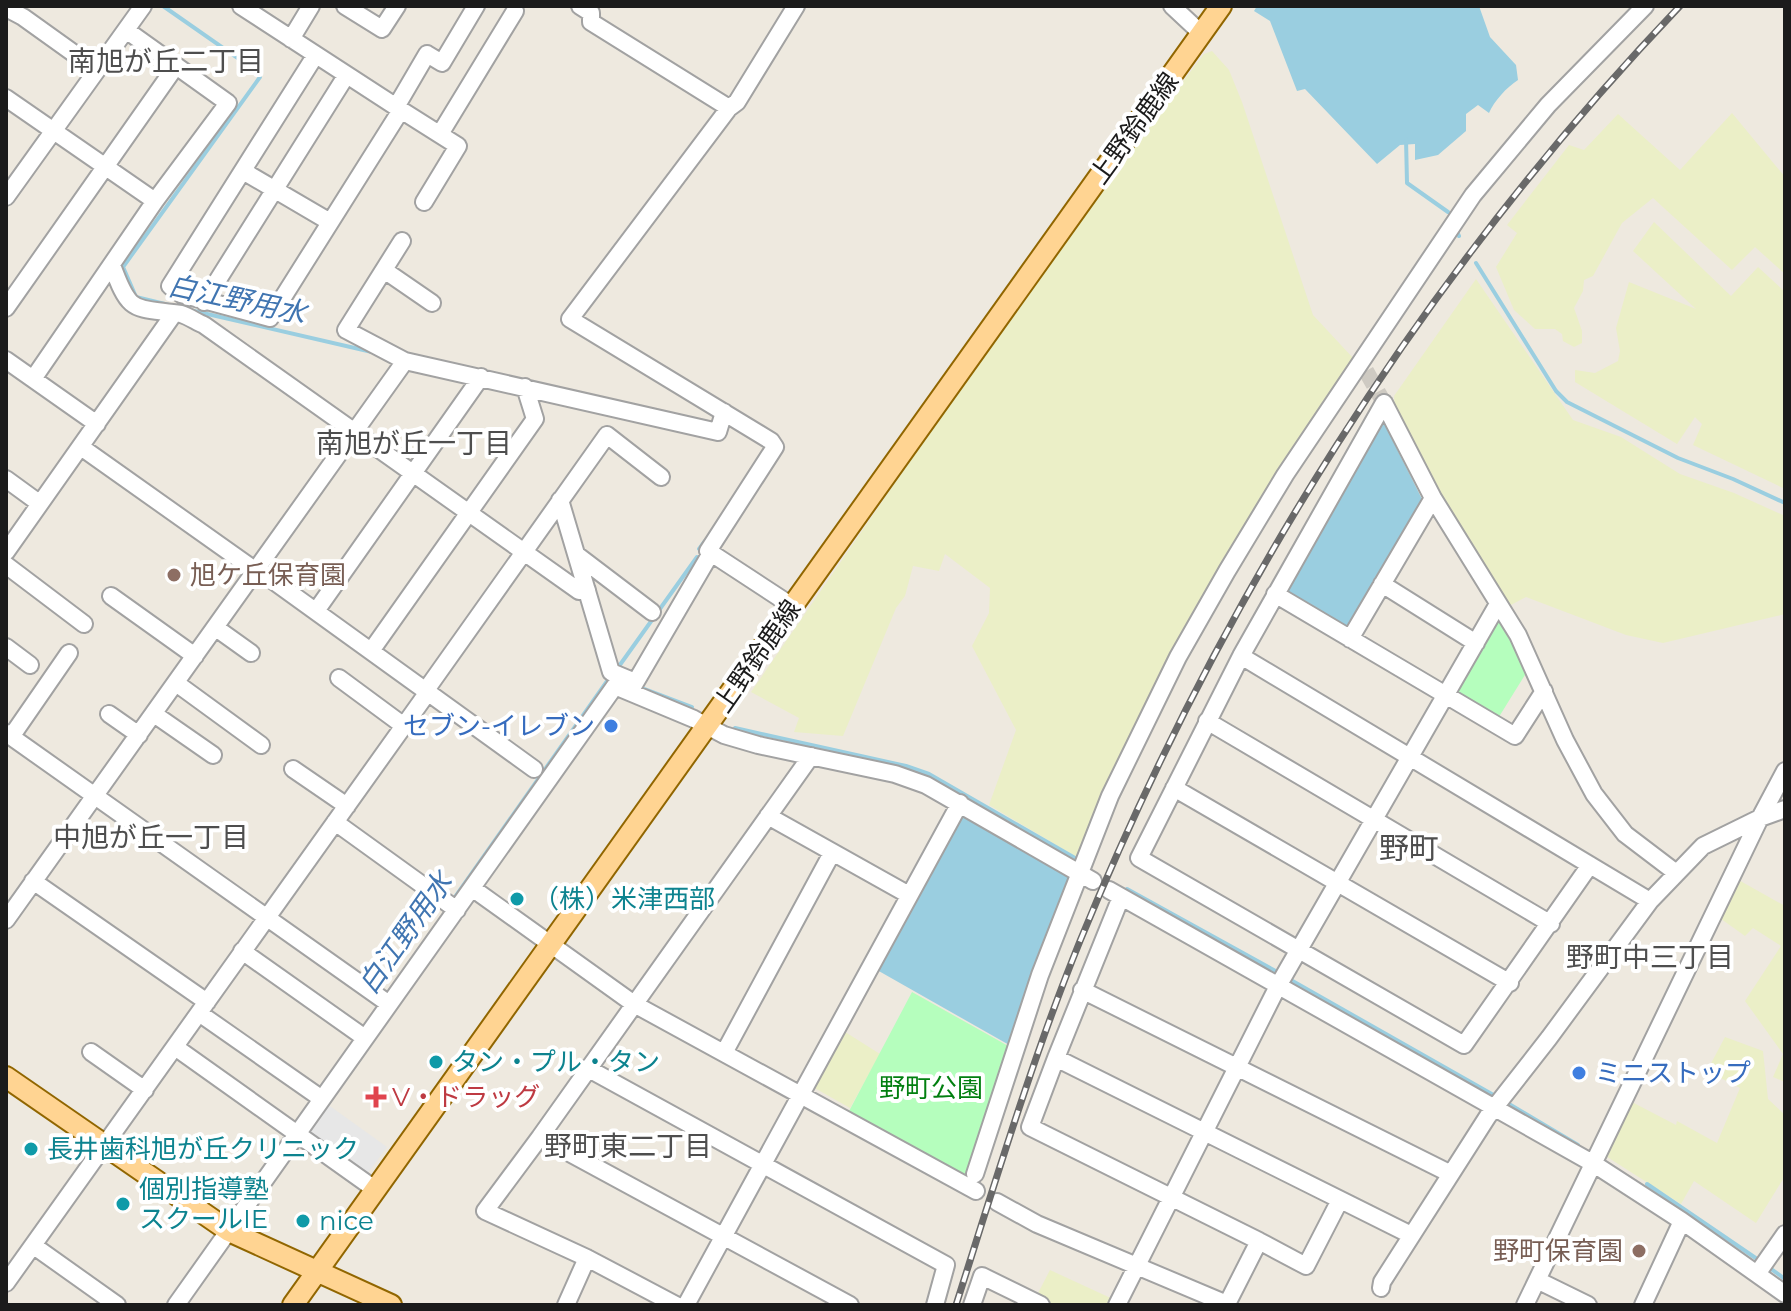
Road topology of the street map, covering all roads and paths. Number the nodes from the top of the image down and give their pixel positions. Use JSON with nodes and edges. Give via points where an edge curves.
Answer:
{"nodes":[{"id":1,"x":143,"y":6,"type":"edge"},
{"id":2,"x":241,"y":6,"type":"edge"},
{"id":3,"x":311,"y":6,"type":"edge"},
{"id":4,"x":345,"y":6,"type":"edge"},
{"id":5,"x":397,"y":6,"type":"edge"},
{"id":6,"x":476,"y":6,"type":"edge"},
{"id":7,"x":796,"y":6,"type":"edge"},
{"id":8,"x":1172,"y":6,"type":"edge"},
{"id":9,"x":1221,"y":6,"type":"edge"},
{"id":10,"x":1645,"y":6,"type":"edge"},
{"id":11,"x":6,"y":8,"type":"edge"},
{"id":12,"x":515,"y":11,"type":"dead end"},
{"id":13,"x":587,"y":14,"type":"edge"},
{"id":14,"x":126,"y":30,"type":"junction"},
{"id":15,"x":1202,"y":34,"type":"junction"},
{"id":16,"x":291,"y":39,"type":"junction"},
{"id":17,"x":315,"y":56,"type":"junction"},
{"id":18,"x":176,"y":66,"type":"junction"},
{"id":19,"x":97,"y":70,"type":"junction"},
{"id":20,"x":346,"y":76,"type":"junction"},
{"id":21,"x":6,"y":98,"type":"edge"},
{"id":22,"x":398,"y":108,"type":"junction"},
{"id":23,"x":729,"y":108,"type":"junction"},
{"id":24,"x":52,"y":131,"type":"junction"},
{"id":25,"x":440,"y":134,"type":"junction"},
{"id":26,"x":106,"y":167,"type":"junction"},
{"id":27,"x":243,"y":171,"type":"junction"},
{"id":28,"x":275,"y":189,"type":"junction"},
{"id":29,"x":6,"y":197,"type":"edge"},
{"id":30,"x":155,"y":201,"type":"junction"},
{"id":31,"x":424,"y":202,"type":"dead end"},
{"id":32,"x":330,"y":222,"type":"junction"},
{"id":33,"x":402,"y":241,"type":"dead end"},
{"id":34,"x":112,"y":265,"type":"junction"},
{"id":35,"x":384,"y":270,"type":"junction"},
{"id":36,"x":181,"y":294,"type":"junction"},
{"id":37,"x":204,"y":302,"type":"junction"},
{"id":38,"x":432,"y":303,"type":"dead end"},
{"id":39,"x":6,"y":308,"type":"edge"},
{"id":40,"x":177,"y":315,"type":"junction"},
{"id":41,"x":400,"y":359,"type":"junction"},
{"id":42,"x":6,"y":360,"type":"edge"},
{"id":43,"x":481,"y":377,"type":"junction"},
{"id":44,"x":33,"y":379,"type":"junction"},
{"id":45,"x":525,"y":387,"type":"junction"},
{"id":46,"x":724,"y":412,"type":"junction"},
{"id":47,"x":97,"y":424,"type":"junction"},
{"id":48,"x":356,"y":431,"type":"junction"},
{"id":49,"x":81,"y":447,"type":"junction"},
{"id":50,"x":413,"y":472,"type":"junction"},
{"id":51,"x":661,"y":477,"type":"dead end"},
{"id":52,"x":6,"y":479,"type":"edge"},
{"id":53,"x":1433,"y":498,"type":"junction"},
{"id":54,"x":560,"y":500,"type":"junction"},
{"id":55,"x":39,"y":503,"type":"junction"},
{"id":56,"x":469,"y":513,"type":"junction"},
{"id":57,"x":6,"y":552,"type":"edge"},
{"id":58,"x":525,"y":552,"type":"junction"},
{"id":59,"x":711,"y":553,"type":"junction"},
{"id":60,"x":577,"y":554,"type":"junction"},
{"id":61,"x":6,"y":565,"type":"edge"},
{"id":62,"x":257,"y":570,"type":"junction"},
{"id":63,"x":1382,"y":584,"type":"junction"},
{"id":64,"x":587,"y":590,"type":"junction"},
{"id":65,"x":1275,"y":594,"type":"junction"},
{"id":66,"x":111,"y":596,"type":"dead end"},
{"id":67,"x":1498,"y":604,"type":"junction"},
{"id":68,"x":792,"y":606,"type":"junction"},
{"id":69,"x":316,"y":611,"type":"junction"},
{"id":70,"x":652,"y":612,"type":"dead end"},
{"id":71,"x":84,"y":624,"type":"dead end"},
{"id":72,"x":216,"y":628,"type":"junction"},
{"id":73,"x":1350,"y":639,"type":"junction"},
{"id":74,"x":1476,"y":643,"type":"junction"},
{"id":75,"x":6,"y":647,"type":"edge"},
{"id":76,"x":371,"y":651,"type":"junction"},
{"id":77,"x":69,"y":653,"type":"dead end"},
{"id":78,"x":251,"y":653,"type":"dead end"},
{"id":79,"x":195,"y":656,"type":"junction"},
{"id":80,"x":1241,"y":656,"type":"junction"},
{"id":81,"x":30,"y":665,"type":"dead end"},
{"id":82,"x":339,"y":678,"type":"dead end"},
{"id":83,"x":176,"y":683,"type":"junction"},
{"id":84,"x":632,"y":687,"type":"junction"},
{"id":85,"x":427,"y":691,"type":"junction"},
{"id":86,"x":1544,"y":691,"type":"junction"},
{"id":87,"x":1446,"y":695,"type":"junction"},
{"id":88,"x":109,"y":714,"type":"dead end"},
{"id":89,"x":154,"y":714,"type":"junction"},
{"id":90,"x":1207,"y":721,"type":"junction"},
{"id":91,"x":404,"y":726,"type":"junction"},
{"id":92,"x":707,"y":726,"type":"junction"},
{"id":93,"x":8,"y":735,"type":"edge"},
{"id":94,"x":139,"y":735,"type":"junction"},
{"id":95,"x":261,"y":745,"type":"dead end"},
{"id":96,"x":213,"y":755,"type":"dead end"},
{"id":97,"x":811,"y":756,"type":"junction"},
{"id":98,"x":1410,"y":757,"type":"junction"},
{"id":99,"x":293,"y":769,"type":"dead end"},
{"id":100,"x":1785,"y":771,"type":"edge"},
{"id":101,"x":544,"y":776,"type":"junction"},
{"id":102,"x":1174,"y":788,"type":"junction"},
{"id":103,"x":94,"y":798,"type":"junction"},
{"id":104,"x":960,"y":803,"type":"junction"},
{"id":105,"x":347,"y":806,"type":"junction"},
{"id":106,"x":1785,"y":809,"type":"edge"},
{"id":107,"x":768,"y":816,"type":"junction"},
{"id":108,"x":1760,"y":818,"type":"junction"},
{"id":109,"x":1374,"y":819,"type":"junction"},
{"id":110,"x":335,"y":822,"type":"junction"},
{"id":111,"x":832,"y":853,"type":"junction"},
{"id":112,"x":1590,"y":865,"type":"junction"},
{"id":113,"x":1675,"y":872,"type":"junction"},
{"id":114,"x":1086,"y":877,"type":"junction"},
{"id":115,"x":33,"y":881,"type":"junction"},
{"id":116,"x":1338,"y":882,"type":"junction"},
{"id":117,"x":472,"y":888,"type":"junction"},
{"id":118,"x":909,"y":895,"type":"junction"},
{"id":119,"x":1650,"y":901,"type":"junction"},
{"id":120,"x":452,"y":907,"type":"junction"},
{"id":121,"x":266,"y":916,"type":"junction"},
{"id":122,"x":6,"y":920,"type":"edge"},
{"id":123,"x":1551,"y":924,"type":"junction"},
{"id":124,"x":551,"y":946,"type":"junction"},
{"id":125,"x":1299,"y":949,"type":"junction"},
{"id":126,"x":242,"y":951,"type":"junction"},
{"id":127,"x":1282,"y":979,"type":"junction"},
{"id":128,"x":1510,"y":983,"type":"junction"},
{"id":129,"x":1082,"y":990,"type":"junction"},
{"id":130,"x":385,"y":1001,"type":"junction"},
{"id":131,"x":634,"y":1004,"type":"junction"},
{"id":132,"x":203,"y":1008,"type":"junction"},
{"id":133,"x":361,"y":1035,"type":"junction"},
{"id":134,"x":175,"y":1047,"type":"junction"},
{"id":135,"x":91,"y":1052,"type":"dead end"},
{"id":136,"x":724,"y":1053,"type":"junction"},
{"id":137,"x":1056,"y":1058,"type":"junction"},
{"id":138,"x":1237,"y":1067,"type":"junction"},
{"id":139,"x":587,"y":1068,"type":"junction"},
{"id":140,"x":6,"y":1077,"type":"edge"},
{"id":141,"x":145,"y":1090,"type":"junction"},
{"id":142,"x":800,"y":1095,"type":"junction"},
{"id":143,"x":318,"y":1096,"type":"junction"},
{"id":144,"x":1500,"y":1102,"type":"junction"},
{"id":145,"x":293,"y":1131,"type":"junction"},
{"id":146,"x":1204,"y":1132,"type":"junction"},
{"id":147,"x":540,"y":1137,"type":"junction"},
{"id":148,"x":105,"y":1146,"type":"junction"},
{"id":149,"x":762,"y":1164,"type":"junction"},
{"id":150,"x":1594,"y":1164,"type":"junction"},
{"id":151,"x":1451,"y":1174,"type":"junction"},
{"id":152,"x":376,"y":1190,"type":"junction"},
{"id":153,"x":1171,"y":1197,"type":"junction"},
{"id":154,"x":1340,"y":1200,"type":"junction"},
{"id":155,"x":997,"y":1202,"type":"dead end"},
{"id":156,"x":1682,"y":1221,"type":"junction"},
{"id":157,"x":229,"y":1231,"type":"junction"},
{"id":158,"x":1785,"y":1234,"type":"edge"},
{"id":159,"x":1411,"y":1235,"type":"junction"},
{"id":160,"x":723,"y":1236,"type":"junction"},
{"id":161,"x":1259,"y":1241,"type":"junction"},
{"id":162,"x":34,"y":1246,"type":"junction"},
{"id":163,"x":587,"y":1258,"type":"junction"},
{"id":164,"x":1137,"y":1267,"type":"junction"},
{"id":165,"x":1761,"y":1267,"type":"junction"},
{"id":166,"x":317,"y":1272,"type":"junction"},
{"id":167,"x":1537,"y":1280,"type":"junction"},
{"id":168,"x":6,"y":1283,"type":"edge"},
{"id":169,"x":1381,"y":1288,"type":"dead end"},
{"id":170,"x":1785,"y":1294,"type":"edge"},
{"id":171,"x":1229,"y":1304,"type":"edge"},
{"id":172,"x":117,"y":1305,"type":"edge"},
{"id":173,"x":176,"y":1305,"type":"edge"},
{"id":174,"x":293,"y":1305,"type":"edge"},
{"id":175,"x":391,"y":1305,"type":"edge"},
{"id":176,"x":566,"y":1305,"type":"edge"},
{"id":177,"x":676,"y":1305,"type":"edge"},
{"id":178,"x":686,"y":1305,"type":"edge"},
{"id":179,"x":850,"y":1305,"type":"edge"},
{"id":180,"x":935,"y":1305,"type":"edge"},
{"id":181,"x":972,"y":1305,"type":"edge"},
{"id":182,"x":1041,"y":1305,"type":"edge"},
{"id":183,"x":1117,"y":1305,"type":"edge"},
{"id":184,"x":1525,"y":1305,"type":"edge"},
{"id":185,"x":1588,"y":1305,"type":"edge"},
{"id":186,"x":1643,"y":1305,"type":"edge"}],
"edges":[{"from":1,"to":14,"type":"street"},
{"from":2,"to":16,"type":"street"},
{"from":3,"to":16,"type":"street"},
{"from":4,"to":5,"type":"street","via":[[382,29]]},
{"from":6,"to":22,"type":"street","via":[[442,63],[427,54]]},
{"from":7,"to":23,"type":"street"},
{"from":8,"to":15,"type":"street"},
{"from":9,"to":15,"type":"main road","name":"上野鈴鹿線"},
{"from":10,"to":114,"type":"street","via":[[1548,105],[1473,195],[1285,475],[1178,657],[1110,796]]},
{"from":11,"to":19,"type":"street"},
{"from":12,"to":25,"type":"street"},
{"from":13,"to":23,"type":"street"},
{"from":14,"to":18,"type":"street"},
{"from":14,"to":19,"type":"street"},
{"from":15,"to":68,"type":"main road","name":"上野鈴鹿線"},
{"from":16,"to":17,"type":"street"},
{"from":17,"to":20,"type":"street"},
{"from":17,"to":27,"type":"street"},
{"from":18,"to":26,"type":"street"},
{"from":18,"to":30,"type":"street","via":[[228,103]]},
{"from":19,"to":24,"type":"street"},
{"from":20,"to":22,"type":"street"},
{"from":20,"to":28,"type":"street"},
{"from":21,"to":24,"type":"street"},
{"from":22,"to":25,"type":"street"},
{"from":22,"to":32,"type":"street"},
{"from":23,"to":46,"type":"street","via":[[570,319]]},
{"from":24,"to":26,"type":"street"},
{"from":24,"to":29,"type":"street"},
{"from":25,"to":31,"type":"street","via":[[458,146]]},
{"from":26,"to":30,"type":"street"},
{"from":26,"to":39,"type":"street"},
{"from":27,"to":28,"type":"street"},
{"from":27,"to":36,"type":"street","via":[[170,286]]},
{"from":28,"to":32,"type":"street"},
{"from":28,"to":37,"type":"street"},
{"from":30,"to":34,"type":"street"},
{"from":32,"to":37,"type":"street","via":[[270,318]]},
{"from":33,"to":35,"type":"street"},
{"from":34,"to":40,"type":"street","via":[[126,299],[145,311]]},
{"from":34,"to":44,"type":"street"},
{"from":35,"to":38,"type":"street"},
{"from":35,"to":41,"type":"street","via":[[346,330]]},
{"from":36,"to":37,"type":"street"},
{"from":36,"to":40,"type":"street"},
{"from":40,"to":47,"type":"street"},
{"from":40,"to":48,"type":"street","via":[[204,325]]},
{"from":41,"to":43,"type":"street"},
{"from":41,"to":48,"type":"street"},
{"from":42,"to":44,"type":"street"},
{"from":43,"to":45,"type":"street"},
{"from":43,"to":50,"type":"street"},
{"from":44,"to":47,"type":"street"},
{"from":45,"to":46,"type":"street","via":[[718,432]]},
{"from":45,"to":56,"type":"street","via":[[535,419]]},
{"from":46,"to":59,"type":"street","via":[[775,447]]},
{"from":47,"to":49,"type":"street"},
{"from":48,"to":50,"type":"street"},
{"from":48,"to":62,"type":"street"},
{"from":49,"to":55,"type":"street"},
{"from":49,"to":62,"type":"street"},
{"from":50,"to":56,"type":"street"},
{"from":50,"to":69,"type":"street"},
{"from":51,"to":54,"type":"street","via":[[607,435]]},
{"from":52,"to":55,"type":"street"},
{"from":53,"to":63,"type":"street"},
{"from":53,"to":65,"type":"street","via":[[1384,403]]},
{"from":53,"to":67,"type":"street"},
{"from":54,"to":58,"type":"street"},
{"from":54,"to":60,"type":"street"},
{"from":55,"to":57,"type":"street"},
{"from":56,"to":58,"type":"street"},
{"from":56,"to":76,"type":"street"},
{"from":58,"to":64,"type":"street","via":[[579,591]]},
{"from":58,"to":85,"type":"street"},
{"from":59,"to":68,"type":"street"},
{"from":59,"to":84,"type":"street"},
{"from":60,"to":64,"type":"street"},
{"from":60,"to":70,"type":"street"},
{"from":61,"to":71,"type":"street"},
{"from":62,"to":69,"type":"street"},
{"from":62,"to":72,"type":"street"},
{"from":63,"to":73,"type":"street"},
{"from":63,"to":74,"type":"street"},
{"from":64,"to":84,"type":"street","via":[[611,672]]},
{"from":65,"to":73,"type":"street"},
{"from":65,"to":80,"type":"street"},
{"from":66,"to":79,"type":"street"},
{"from":67,"to":74,"type":"street"},
{"from":67,"to":86,"type":"street"},
{"from":68,"to":92,"type":"main road","name":"上野鈴鹿線"},
{"from":69,"to":76,"type":"street"},
{"from":72,"to":78,"type":"street"},
{"from":72,"to":79,"type":"street"},
{"from":73,"to":87,"type":"street"},
{"from":74,"to":87,"type":"street"},
{"from":75,"to":81,"type":"street"},
{"from":76,"to":85,"type":"street"},
{"from":77,"to":93,"type":"street"},
{"from":79,"to":83,"type":"street"},
{"from":80,"to":90,"type":"street"},
{"from":80,"to":98,"type":"street"},
{"from":82,"to":91,"type":"street"},
{"from":83,"to":89,"type":"street"},
{"from":83,"to":95,"type":"street"},
{"from":84,"to":92,"type":"street"},
{"from":84,"to":101,"type":"street","via":[[615,686]]},
{"from":85,"to":91,"type":"street"},
{"from":85,"to":101,"type":"street"},
{"from":86,"to":87,"type":"street","via":[[1515,736]]},
{"from":86,"to":113,"type":"street","via":[[1608,814]]},
{"from":87,"to":98,"type":"street"},
{"from":88,"to":94,"type":"street"},
{"from":89,"to":94,"type":"street"},
{"from":89,"to":96,"type":"street"},
{"from":90,"to":102,"type":"street"},
{"from":90,"to":109,"type":"street"},
{"from":91,"to":105,"type":"street"},
{"from":92,"to":97,"type":"street","via":[[758,745]]},
{"from":92,"to":124,"type":"main road","name":"上野鈴鹿線"},
{"from":93,"to":103,"type":"street"},
{"from":94,"to":103,"type":"street"},
{"from":97,"to":104,"type":"street","via":[[895,774]]},
{"from":97,"to":107,"type":"street"},
{"from":98,"to":109,"type":"street"},
{"from":98,"to":112,"type":"street"},
{"from":99,"to":105,"type":"street"},
{"from":100,"to":108,"type":"street"},
{"from":101,"to":117,"type":"street"},
{"from":102,"to":116,"type":"street"},
{"from":102,"to":125,"type":"street","via":[[1139,858]]},
{"from":103,"to":115,"type":"street"},
{"from":103,"to":121,"type":"street"},
{"from":104,"to":114,"type":"street"},
{"from":104,"to":118,"type":"street"},
{"from":105,"to":110,"type":"street"},
{"from":106,"to":108,"type":"street"},
{"from":107,"to":111,"type":"street"},
{"from":107,"to":131,"type":"street"},
{"from":108,"to":113,"type":"street","via":[[1703,846]]},
{"from":108,"to":150,"type":"street"},
{"from":109,"to":116,"type":"street"},
{"from":109,"to":123,"type":"street"},
{"from":110,"to":120,"type":"street"},
{"from":110,"to":121,"type":"street"},
{"from":111,"to":118,"type":"street"},
{"from":111,"to":136,"type":"street"},
{"from":112,"to":119,"type":"street"},
{"from":112,"to":123,"type":"street"},
{"from":113,"to":119,"type":"street"},
{"from":114,"to":142,"type":"street","via":[[1040,975],[975,1182]]},
{"from":115,"to":122,"type":"street"},
{"from":115,"to":132,"type":"street"},
{"from":116,"to":125,"type":"street"},
{"from":116,"to":128,"type":"street"},
{"from":117,"to":120,"type":"street"},
{"from":117,"to":124,"type":"street"},
{"from":118,"to":142,"type":"street"},
{"from":119,"to":144,"type":"street"},
{"from":120,"to":130,"type":"street"},
{"from":121,"to":126,"type":"street"},
{"from":121,"to":130,"type":"street"},
{"from":123,"to":128,"type":"street"},
{"from":124,"to":131,"type":"street"},
{"from":124,"to":152,"type":"main road","name":"上野鈴鹿線"},
{"from":125,"to":127,"type":"street"},
{"from":125,"to":128,"type":"street","via":[[1464,1045]]},
{"from":126,"to":132,"type":"street"},
{"from":126,"to":133,"type":"street"},
{"from":127,"to":129,"type":"street","via":[[1115,894]]},
{"from":127,"to":138,"type":"street"},
{"from":127,"to":144,"type":"street"},
{"from":129,"to":137,"type":"street"},
{"from":129,"to":138,"type":"street"},
{"from":130,"to":133,"type":"street"},
{"from":131,"to":136,"type":"street"},
{"from":131,"to":139,"type":"street"},
{"from":132,"to":134,"type":"street"},
{"from":132,"to":143,"type":"street"},
{"from":133,"to":143,"type":"street"},
{"from":134,"to":141,"type":"street"},
{"from":134,"to":145,"type":"street"},
{"from":135,"to":141,"type":"street"},
{"from":136,"to":142,"type":"street"},
{"from":137,"to":146,"type":"street"},
{"from":137,"to":153,"type":"street","via":[[1030,1127]]},
{"from":138,"to":146,"type":"street"},
{"from":138,"to":151,"type":"street"},
{"from":139,"to":147,"type":"street"},
{"from":139,"to":149,"type":"street"},
{"from":140,"to":148,"type":"main road"},
{"from":141,"to":148,"type":"street"},
{"from":142,"to":149,"type":"street"},
{"from":143,"to":145,"type":"street"},
{"from":144,"to":150,"type":"street"},
{"from":144,"to":151,"type":"street"},
{"from":145,"to":152,"type":"street"},
{"from":145,"to":157,"type":"street"},
{"from":146,"to":153,"type":"street"},
{"from":146,"to":154,"type":"street"},
{"from":147,"to":160,"type":"street"},
{"from":147,"to":163,"type":"street","via":[[485,1211]]},
{"from":148,"to":157,"type":"main road"},
{"from":148,"to":162,"type":"street"},
{"from":149,"to":160,"type":"street"},
{"from":149,"to":180,"type":"street","via":[[946,1265]]},
{"from":150,"to":156,"type":"street"},
{"from":150,"to":167,"type":"street"},
{"from":151,"to":159,"type":"street"},
{"from":152,"to":166,"type":"main road","name":"上野鈴鹿線"},
{"from":153,"to":161,"type":"street"},
{"from":153,"to":164,"type":"street"},
{"from":154,"to":159,"type":"street"},
{"from":154,"to":161,"type":"street","via":[[1306,1266]]},
{"from":155,"to":164,"type":"street"},
{"from":156,"to":165,"type":"street"},
{"from":156,"to":186,"type":"street"},
{"from":157,"to":166,"type":"main road"},
{"from":157,"to":173,"type":"street"},
{"from":158,"to":165,"type":"street"},
{"from":159,"to":169,"type":"street"},
{"from":160,"to":178,"type":"street"},
{"from":160,"to":179,"type":"street"},
{"from":161,"to":171,"type":"street"},
{"from":162,"to":168,"type":"street"},
{"from":162,"to":172,"type":"street"},
{"from":163,"to":176,"type":"street"},
{"from":163,"to":177,"type":"street"},
{"from":164,"to":171,"type":"street"},
{"from":164,"to":183,"type":"street"},
{"from":165,"to":170,"type":"street"},
{"from":166,"to":174,"type":"main road","name":"上野鈴鹿線"},
{"from":166,"to":175,"type":"main road"},
{"from":167,"to":184,"type":"street"},
{"from":167,"to":185,"type":"street"},
{"from":181,"to":182,"type":"street","via":[[982,1276]]}]}
